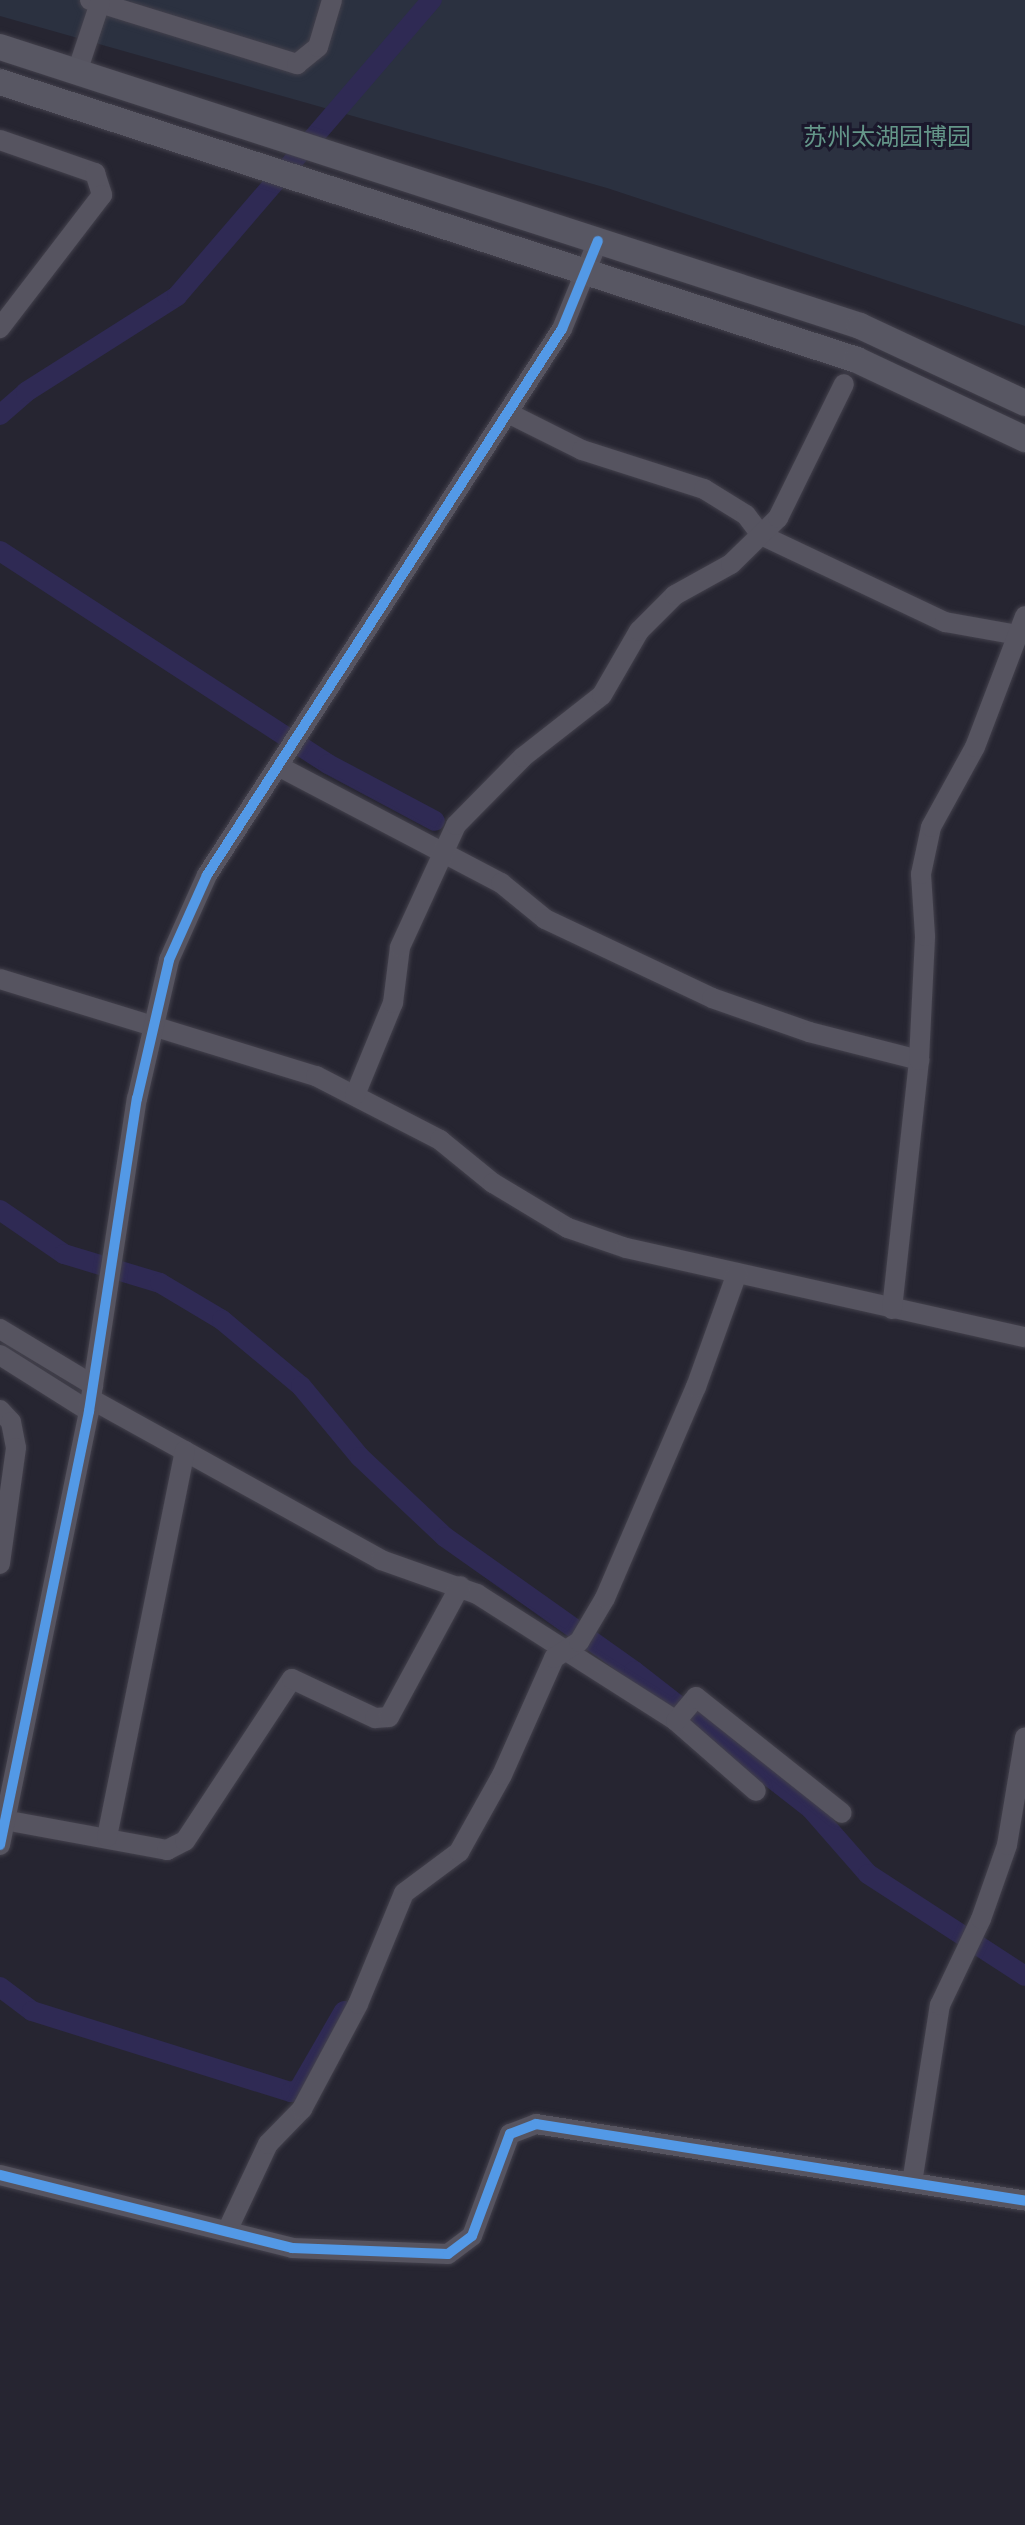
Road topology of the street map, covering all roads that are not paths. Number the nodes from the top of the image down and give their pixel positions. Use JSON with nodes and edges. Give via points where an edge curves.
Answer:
{"nodes":[{"id":1,"x":332,"y":0,"type":"edge"},
{"id":2,"x":95,"y":2,"type":"edge"},
{"id":3,"x":0,"y":47,"type":"edge"},
{"id":4,"x":77,"y":72,"type":"junction"},
{"id":5,"x":0,"y":82,"type":"edge"},
{"id":6,"x":0,"y":140,"type":"edge"},
{"id":7,"x":598,"y":241,"type":"junction"},
{"id":8,"x":588,"y":273,"type":"junction"},
{"id":9,"x":0,"y":328,"type":"edge"},
{"id":10,"x":844,"y":384,"type":"dead end"},
{"id":11,"x":1025,"y":403,"type":"edge"},
{"id":12,"x":508,"y":413,"type":"junction"},
{"id":13,"x":1025,"y":439,"type":"edge"},
{"id":14,"x":761,"y":535,"type":"junction"},
{"id":15,"x":1021,"y":625,"type":"edge"},
{"id":16,"x":280,"y":766,"type":"junction"},
{"id":17,"x":443,"y":853,"type":"junction"},
{"id":18,"x":0,"y":979,"type":"edge"},
{"id":19,"x":152,"y":1026,"type":"junction"},
{"id":20,"x":919,"y":1060,"type":"junction"},
{"id":21,"x":355,"y":1095,"type":"junction"},
{"id":22,"x":737,"y":1273,"type":"junction"},
{"id":23,"x":892,"y":1309,"type":"junction"},
{"id":24,"x":0,"y":1329,"type":"edge"},
{"id":25,"x":1025,"y":1337,"type":"edge"},
{"id":26,"x":0,"y":1355,"type":"edge"},
{"id":27,"x":91,"y":1398,"type":"junction"},
{"id":28,"x":0,"y":1410,"type":"edge"},
{"id":29,"x":185,"y":1451,"type":"junction"},
{"id":30,"x":0,"y":1564,"type":"edge"},
{"id":31,"x":460,"y":1586,"type":"junction"},
{"id":32,"x":573,"y":1646,"type":"junction"},
{"id":33,"x":677,"y":1720,"type":"junction"},
{"id":34,"x":1025,"y":1738,"type":"edge"},
{"id":35,"x":756,"y":1791,"type":"dead end"},
{"id":36,"x":842,"y":1813,"type":"dead end"},
{"id":37,"x":4,"y":1820,"type":"junction"},
{"id":38,"x":107,"y":1837,"type":"junction"},
{"id":39,"x":0,"y":1845,"type":"edge"},
{"id":40,"x":0,"y":2175,"type":"edge"},
{"id":41,"x":912,"y":2183,"type":"junction"},
{"id":42,"x":1025,"y":2201,"type":"edge"},
{"id":43,"x":227,"y":2231,"type":"junction"}],
"edges":[{"from":1,"to":2,"type":"street","via":[[318,47],[297,64]]},
{"from":2,"to":4,"type":"street"},
{"from":3,"to":4,"type":"main road"},
{"from":4,"to":7,"type":"main road"},
{"from":5,"to":8,"type":"main road"},
{"from":6,"to":9,"type":"street","via":[[95,173],[102,195]]},
{"from":7,"to":8,"type":"street"},
{"from":7,"to":11,"type":"main road","via":[[860,326]]},
{"from":8,"to":12,"type":"street","via":[[562,329]]},
{"from":8,"to":13,"type":"main road","via":[[857,360]]},
{"from":10,"to":14,"type":"street","via":[[778,518]]},
{"from":12,"to":14,"type":"street","via":[[582,450],[704,489],[746,515]]},
{"from":12,"to":16,"type":"street"},
{"from":14,"to":15,"type":"street","via":[[945,622]]},
{"from":14,"to":17,"type":"street","via":[[731,564],[675,595],[639,631],[602,695],[485,794],[456,825]]},
{"from":15,"to":20,"type":"street","via":[[975,747],[931,827],[921,874],[925,936]]},
{"from":16,"to":17,"type":"street"},
{"from":16,"to":19,"type":"street","via":[[207,875],[169,960]]},
{"from":17,"to":20,"type":"street","via":[[501,883],[545,919],[712,998],[809,1032]]},
{"from":17,"to":21,"type":"street","via":[[400,947],[393,1003]]},
{"from":18,"to":19,"type":"street"},
{"from":19,"to":21,"type":"street","via":[[316,1076]]},
{"from":19,"to":27,"type":"street"},
{"from":20,"to":23,"type":"street"},
{"from":21,"to":22,"type":"street","via":[[440,1140],[493,1183],[568,1228],[626,1248]]},
{"from":22,"to":23,"type":"street"},
{"from":22,"to":32,"type":"street","via":[[696,1387],[596,1612]]},
{"from":23,"to":25,"type":"street"},
{"from":24,"to":27,"type":"street"},
{"from":26,"to":27,"type":"street"},
{"from":27,"to":29,"type":"street"},
{"from":27,"to":37,"type":"street"},
{"from":28,"to":30,"type":"street","via":[[11,1422],[16,1448]]},
{"from":29,"to":31,"type":"street","via":[[381,1560]]},
{"from":29,"to":38,"type":"street"},
{"from":31,"to":32,"type":"street"},
{"from":31,"to":38,"type":"street","via":[[389,1717],[375,1718],[292,1679],[185,1841],[167,1850]]},
{"from":32,"to":33,"type":"street"},
{"from":32,"to":43,"type":"street","via":[[554,1658],[502,1775],[459,1852],[404,1893],[358,2004],[302,2109],[268,2144]]},
{"from":33,"to":35,"type":"street"},
{"from":33,"to":36,"type":"street","via":[[696,1697]]},
{"from":34,"to":41,"type":"street","via":[[1007,1845],[981,1919],[940,2005]]},
{"from":37,"to":38,"type":"street"},
{"from":37,"to":39,"type":"street"},
{"from":40,"to":43,"type":"street"},
{"from":41,"to":42,"type":"street"},
{"from":41,"to":43,"type":"street","via":[[536,2124],[510,2134],[472,2236],[448,2254],[292,2248]]}]}
